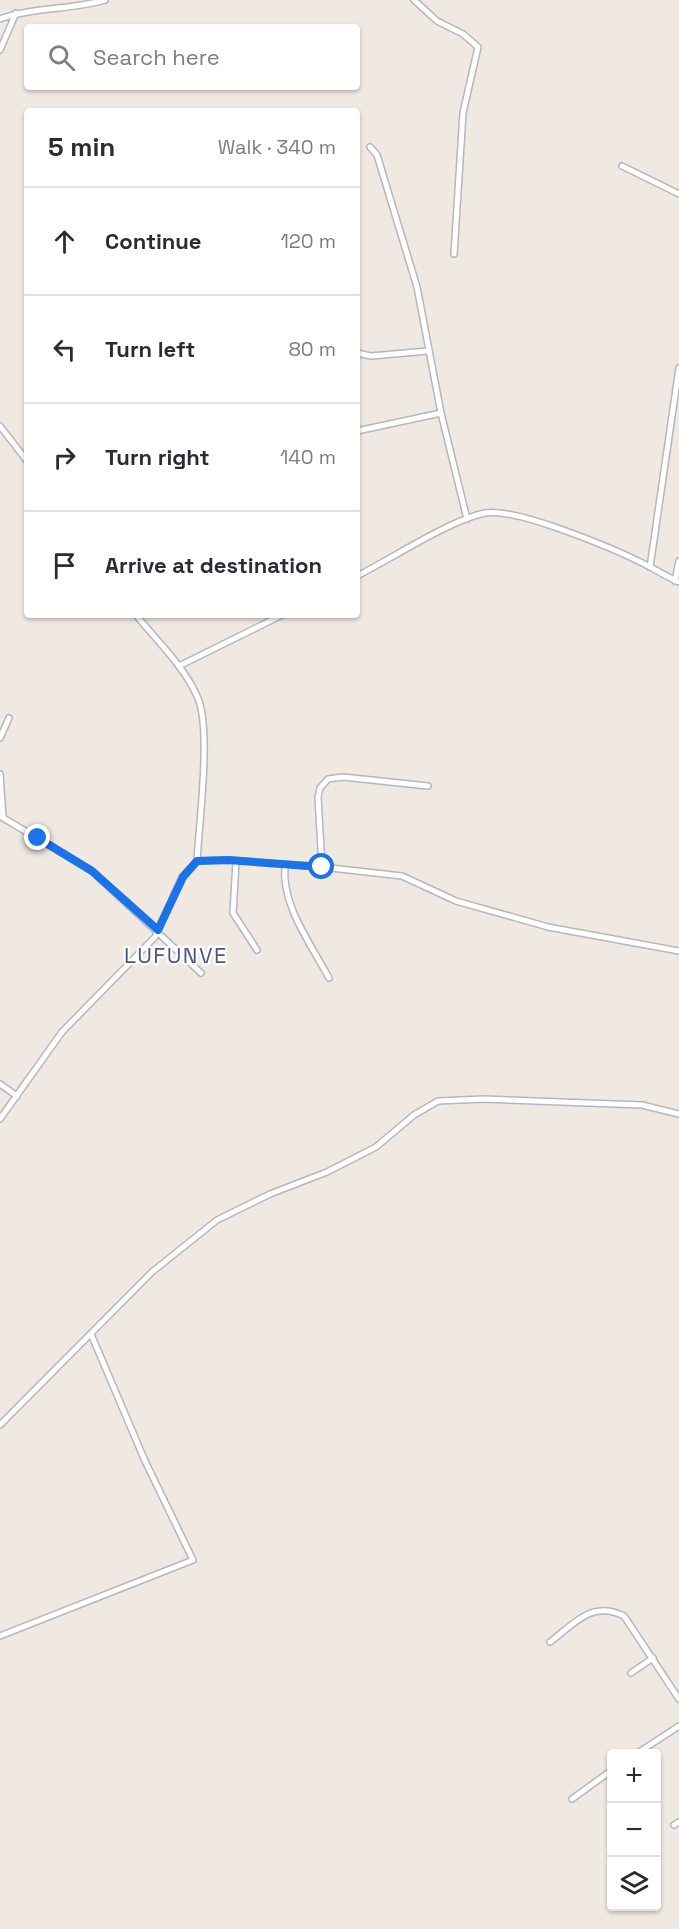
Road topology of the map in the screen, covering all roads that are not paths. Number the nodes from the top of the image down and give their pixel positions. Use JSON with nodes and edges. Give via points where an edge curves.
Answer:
{"nodes":[{"id":1,"x":105,"y":0,"type":"edge"},
{"id":2,"x":414,"y":0,"type":"edge"},
{"id":3,"x":16,"y":13,"type":"junction"},
{"id":4,"x":0,"y":19,"type":"edge"},
{"id":5,"x":0,"y":50,"type":"edge"},
{"id":6,"x":370,"y":147,"type":"dead end"},
{"id":7,"x":622,"y":166,"type":"dead end"},
{"id":8,"x":679,"y":194,"type":"edge"},
{"id":9,"x":454,"y":254,"type":"dead end"},
{"id":10,"x":428,"y":351,"type":"junction"},
{"id":11,"x":360,"y":354,"type":"edge"},
{"id":12,"x":679,"y":368,"type":"edge"},
{"id":13,"x":441,"y":413,"type":"junction"},
{"id":14,"x":0,"y":426,"type":"edge"},
{"id":15,"x":360,"y":430,"type":"edge"},
{"id":16,"x":24,"y":456,"type":"edge"},
{"id":17,"x":467,"y":519,"type":"junction"},
{"id":18,"x":679,"y":561,"type":"edge"},
{"id":19,"x":650,"y":567,"type":"junction"},
{"id":20,"x":360,"y":574,"type":"edge"},
{"id":21,"x":677,"y":581,"type":"edge"},
{"id":22,"x":139,"y":618,"type":"edge"},
{"id":23,"x":276,"y":618,"type":"edge"},
{"id":24,"x":179,"y":666,"type":"junction"},
{"id":25,"x":9,"y":718,"type":"dead end"},
{"id":26,"x":0,"y":738,"type":"edge"},
{"id":27,"x":0,"y":774,"type":"edge"},
{"id":28,"x":428,"y":786,"type":"dead end"},
{"id":29,"x":1,"y":817,"type":"edge"},
{"id":30,"x":197,"y":861,"type":"junction"},
{"id":31,"x":236,"y":862,"type":"junction"},
{"id":32,"x":285,"y":866,"type":"junction"},
{"id":33,"x":322,"y":867,"type":"junction"},
{"id":34,"x":158,"y":930,"type":"junction"},
{"id":35,"x":257,"y":950,"type":"dead end"},
{"id":36,"x":679,"y":951,"type":"edge"},
{"id":37,"x":201,"y":973,"type":"dead end"},
{"id":38,"x":330,"y":978,"type":"dead end"},
{"id":39,"x":0,"y":1084,"type":"edge"},
{"id":40,"x":17,"y":1096,"type":"junction"},
{"id":41,"x":679,"y":1114,"type":"edge"},
{"id":42,"x":0,"y":1119,"type":"edge"},
{"id":43,"x":91,"y":1334,"type":"junction"},
{"id":44,"x":0,"y":1425,"type":"edge"},
{"id":45,"x":0,"y":1636,"type":"edge"},
{"id":46,"x":550,"y":1642,"type":"dead end"},
{"id":47,"x":653,"y":1658,"type":"junction"},
{"id":48,"x":631,"y":1673,"type":"dead end"},
{"id":49,"x":679,"y":1699,"type":"edge"},
{"id":50,"x":679,"y":1725,"type":"edge"},
{"id":51,"x":643,"y":1749,"type":"edge"},
{"id":52,"x":607,"y":1774,"type":"edge"},
{"id":53,"x":572,"y":1799,"type":"dead end"}],
"edges":[{"from":1,"to":3,"type":"street"},
{"from":2,"to":9,"type":"street","via":[[437,21],[475,43],[478,52],[464,113]]},
{"from":3,"to":4,"type":"street"},
{"from":3,"to":5,"type":"street"},
{"from":6,"to":10,"type":"street","via":[[377,155],[409,259]]},
{"from":7,"to":8,"type":"street"},
{"from":10,"to":11,"type":"street"},
{"from":10,"to":13,"type":"street"},
{"from":12,"to":19,"type":"street"},
{"from":13,"to":15,"type":"street"},
{"from":13,"to":17,"type":"street"},
{"from":14,"to":16,"type":"street"},
{"from":17,"to":19,"type":"street","via":[[503,513],[527,519]]},
{"from":17,"to":20,"type":"street"},
{"from":18,"to":21,"type":"street"},
{"from":19,"to":21,"type":"street"},
{"from":22,"to":24,"type":"street"},
{"from":23,"to":24,"type":"street"},
{"from":24,"to":30,"type":"street","via":[[198,698],[203,732]]},
{"from":25,"to":26,"type":"street"},
{"from":27,"to":29,"type":"street"},
{"from":28,"to":33,"type":"street","via":[[343,777],[328,779],[318,797]]},
{"from":29,"to":34,"type":"street","via":[[92,871]]},
{"from":30,"to":31,"type":"street"},
{"from":30,"to":34,"type":"street","via":[[183,877]]},
{"from":31,"to":32,"type":"street"},
{"from":31,"to":35,"type":"street","via":[[233,913]]},
{"from":32,"to":33,"type":"street"},
{"from":32,"to":38,"type":"street","via":[[289,901]]},
{"from":33,"to":36,"type":"street","via":[[402,876],[456,901],[548,927]]},
{"from":34,"to":37,"type":"street"},
{"from":34,"to":40,"type":"street","via":[[62,1032]]},
{"from":39,"to":40,"type":"street"},
{"from":40,"to":42,"type":"street"},
{"from":41,"to":43,"type":"street","via":[[642,1105],[438,1101],[414,1115],[376,1147],[217,1220],[152,1272]]},
{"from":43,"to":44,"type":"street"},
{"from":43,"to":45,"type":"street","via":[[145,1461],[193,1560]]},
{"from":46,"to":47,"type":"street","via":[[593,1611],[610,1609],[624,1616]]},
{"from":47,"to":48,"type":"street"},
{"from":47,"to":49,"type":"street"},
{"from":50,"to":51,"type":"street"},
{"from":52,"to":53,"type":"street"}]}
